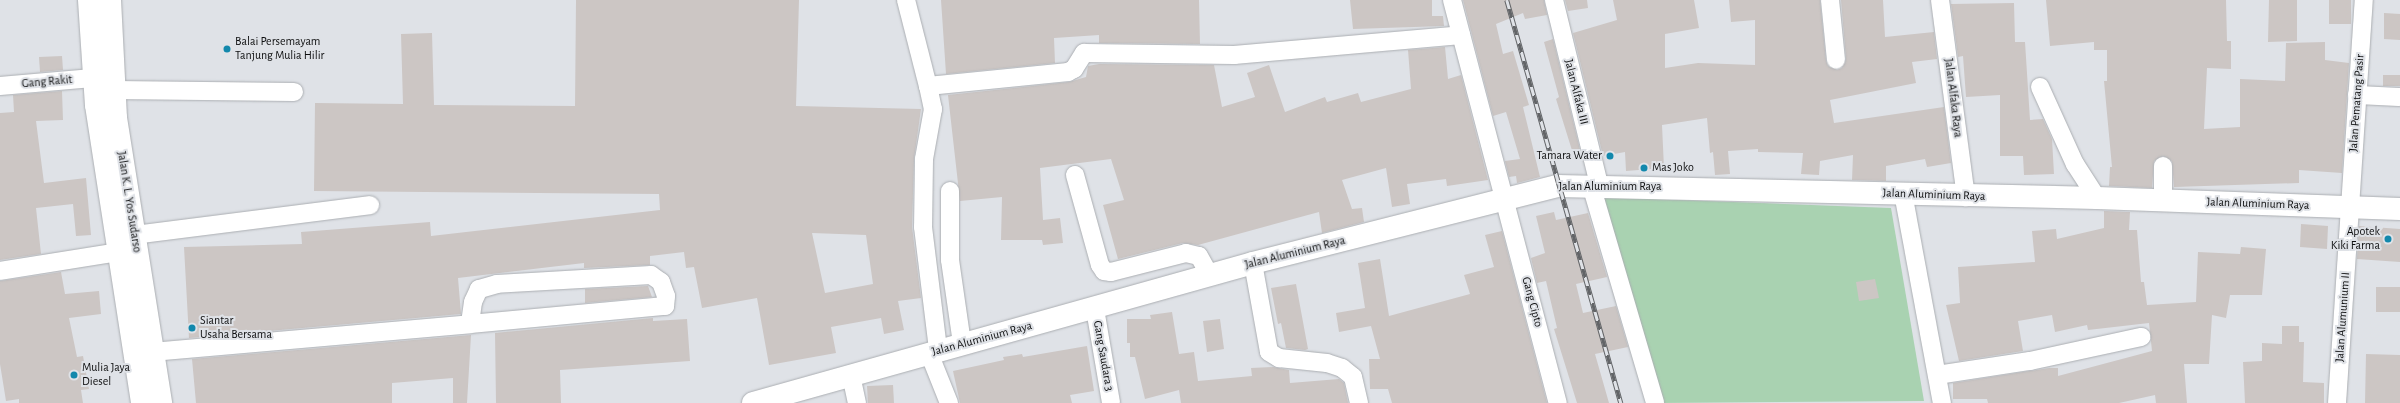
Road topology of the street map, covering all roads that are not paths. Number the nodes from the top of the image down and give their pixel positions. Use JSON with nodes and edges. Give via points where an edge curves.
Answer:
{"nodes":[{"id":1,"x":89,"y":0,"type":"edge"},
{"id":2,"x":110,"y":0,"type":"edge"},
{"id":3,"x":906,"y":0,"type":"edge"},
{"id":4,"x":1452,"y":0,"type":"edge"},
{"id":5,"x":1554,"y":0,"type":"edge"},
{"id":6,"x":1830,"y":0,"type":"edge"},
{"id":7,"x":1940,"y":0,"type":"edge"},
{"id":8,"x":2364,"y":0,"type":"edge"},
{"id":9,"x":1461,"y":35,"type":"junction"},
{"id":10,"x":1836,"y":60,"type":"dead end"},
{"id":11,"x":93,"y":78,"type":"junction"},
{"id":12,"x":0,"y":86,"type":"edge"},
{"id":13,"x":928,"y":86,"type":"junction"},
{"id":14,"x":2040,"y":86,"type":"dead end"},
{"id":15,"x":114,"y":90,"type":"junction"},
{"id":16,"x":294,"y":92,"type":"dead end"},
{"id":17,"x":2357,"y":96,"type":"junction"},
{"id":18,"x":2400,"y":97,"type":"edge"},
{"id":19,"x":2163,"y":166,"type":"dead end"},
{"id":20,"x":1075,"y":175,"type":"dead end"},
{"id":21,"x":1595,"y":185,"type":"junction"},
{"id":22,"x":950,"y":191,"type":"dead end"},
{"id":23,"x":1903,"y":193,"type":"junction"},
{"id":24,"x":1966,"y":197,"type":"junction"},
{"id":25,"x":2097,"y":198,"type":"junction"},
{"id":26,"x":1506,"y":200,"type":"junction"},
{"id":27,"x":2163,"y":202,"type":"junction"},
{"id":28,"x":370,"y":205,"type":"dead end"},
{"id":29,"x":2350,"y":207,"type":"junction"},
{"id":30,"x":2400,"y":209,"type":"edge"},
{"id":31,"x":134,"y":235,"type":"junction"},
{"id":32,"x":118,"y":252,"type":"junction"},
{"id":33,"x":1253,"y":263,"type":"junction"},
{"id":34,"x":0,"y":270,"type":"edge"},
{"id":35,"x":1210,"y":276,"type":"junction"},
{"id":36,"x":1095,"y":309,"type":"junction"},
{"id":37,"x":470,"y":324,"type":"junction"},
{"id":38,"x":2141,"y":337,"type":"dead end"},
{"id":39,"x":962,"y":343,"type":"junction"},
{"id":40,"x":152,"y":352,"type":"junction"},
{"id":41,"x":933,"y":352,"type":"junction"},
{"id":42,"x":852,"y":375,"type":"junction"},
{"id":43,"x":1937,"y":375,"type":"junction"},
{"id":44,"x":778,"y":399,"type":"edge"},
{"id":45,"x":142,"y":403,"type":"edge"},
{"id":46,"x":162,"y":403,"type":"edge"},
{"id":47,"x":753,"y":403,"type":"edge"},
{"id":48,"x":857,"y":403,"type":"edge"},
{"id":49,"x":949,"y":403,"type":"edge"},
{"id":50,"x":1111,"y":403,"type":"edge"},
{"id":51,"x":1359,"y":403,"type":"edge"},
{"id":52,"x":1558,"y":403,"type":"edge"},
{"id":53,"x":1655,"y":403,"type":"edge"},
{"id":54,"x":1942,"y":403,"type":"edge"},
{"id":55,"x":2337,"y":403,"type":"edge"}],
"edges":[{"from":1,"to":11,"type":"main road","name":"Jalan K. L. Yos Sudarso"},
{"from":2,"to":15,"type":"main road","name":"Jalan K. L. Yos Sudarso"},
{"from":3,"to":13,"type":"street"},
{"from":4,"to":9,"type":"street","name":"Gang Cipto"},
{"from":5,"to":21,"type":"street","name":"Jalan Alfaka III"},
{"from":6,"to":10,"type":"street"},
{"from":7,"to":24,"type":"street","name":"Jalan Alfaka Raya"},
{"from":8,"to":17,"type":"street","name":"Jalan Pematang Pasir"},
{"from":9,"to":13,"type":"street","via":[[1234,55],[1084,53],[1074,69],[1068,72]]},
{"from":9,"to":26,"type":"street","name":"Gang Cipto"},
{"from":11,"to":12,"type":"street","name":"Gang Rakit"},
{"from":11,"to":32,"type":"main road","name":"Jalan K. L. Yos Sudarso"},
{"from":13,"to":41,"type":"street","via":[[933,109],[924,159],[923,227]]},
{"from":14,"to":25,"type":"street","via":[[2075,164]]},
{"from":15,"to":16,"type":"street"},
{"from":15,"to":31,"type":"main road","name":"Jalan K. L. Yos Sudarso"},
{"from":17,"to":18,"type":"street"},
{"from":17,"to":29,"type":"street","name":"Jalan Pematang Pasir"},
{"from":19,"to":27,"type":"street"},
{"from":20,"to":35,"type":"street","via":[[1100,265],[1104,271],[1112,272],[1186,253],[1199,256]]},
{"from":21,"to":23,"type":"main road","name":"Jalan Aluminium Raya"},
{"from":21,"to":26,"type":"main road","name":"Jalan Aluminium Raya","via":[[1558,186]]},
{"from":21,"to":53,"type":"street","name":"Jalan Alfaka III"},
{"from":22,"to":39,"type":"street","via":[[950,260]]},
{"from":23,"to":24,"type":"main road","name":"Jalan Aluminium Raya"},
{"from":23,"to":43,"type":"street"},
{"from":24,"to":25,"type":"main road","name":"Jalan Aluminium Raya"},
{"from":25,"to":27,"type":"main road","name":"Jalan Aluminium Raya"},
{"from":26,"to":33,"type":"main road","name":"Jalan Aluminium Raya"},
{"from":26,"to":52,"type":"street","name":"Gang Cipto"},
{"from":27,"to":29,"type":"main road","name":"Jalan Aluminium Raya"},
{"from":28,"to":31,"type":"street"},
{"from":29,"to":30,"type":"main road","name":"Jalan Aluminium Raya"},
{"from":29,"to":55,"type":"street","name":"Jalan Alumunium II"},
{"from":31,"to":40,"type":"main road","name":"Jalan K. L. Yos Sudarso"},
{"from":32,"to":34,"type":"street"},
{"from":32,"to":45,"type":"main road","name":"Jalan K. L. Yos Sudarso"},
{"from":33,"to":35,"type":"main road","name":"Jalan Aluminium Raya"},
{"from":33,"to":51,"type":"street","via":[[1269,352],[1279,358],[1327,363],[1342,368],[1353,377]]},
{"from":35,"to":36,"type":"main road","name":"Jalan Aluminium Raya"},
{"from":36,"to":39,"type":"main road","name":"Jalan Aluminium Raya"},
{"from":36,"to":50,"type":"street","name":"Gang Saudara 3"},
{"from":37,"to":37,"type":"street","via":[[665,306],[666,296],[661,282],[651,275],[497,284],[479,289],[473,302]]},
{"from":37,"to":40,"type":"street"},
{"from":38,"to":43,"type":"street","via":[[2030,361]]},
{"from":39,"to":41,"type":"main road","name":"Jalan Aluminium Raya"},
{"from":40,"to":46,"type":"main road","name":"Jalan K. L. Yos Sudarso"},
{"from":41,"to":42,"type":"main road","name":"Jalan Aluminium Raya"},
{"from":41,"to":49,"type":"street"},
{"from":42,"to":44,"type":"main road","name":"Jalan Aluminium Raya"},
{"from":42,"to":48,"type":"street"},
{"from":43,"to":54,"type":"street"},
{"from":44,"to":47,"type":"main road","name":"Jalan Aluminium Raya"}]}
